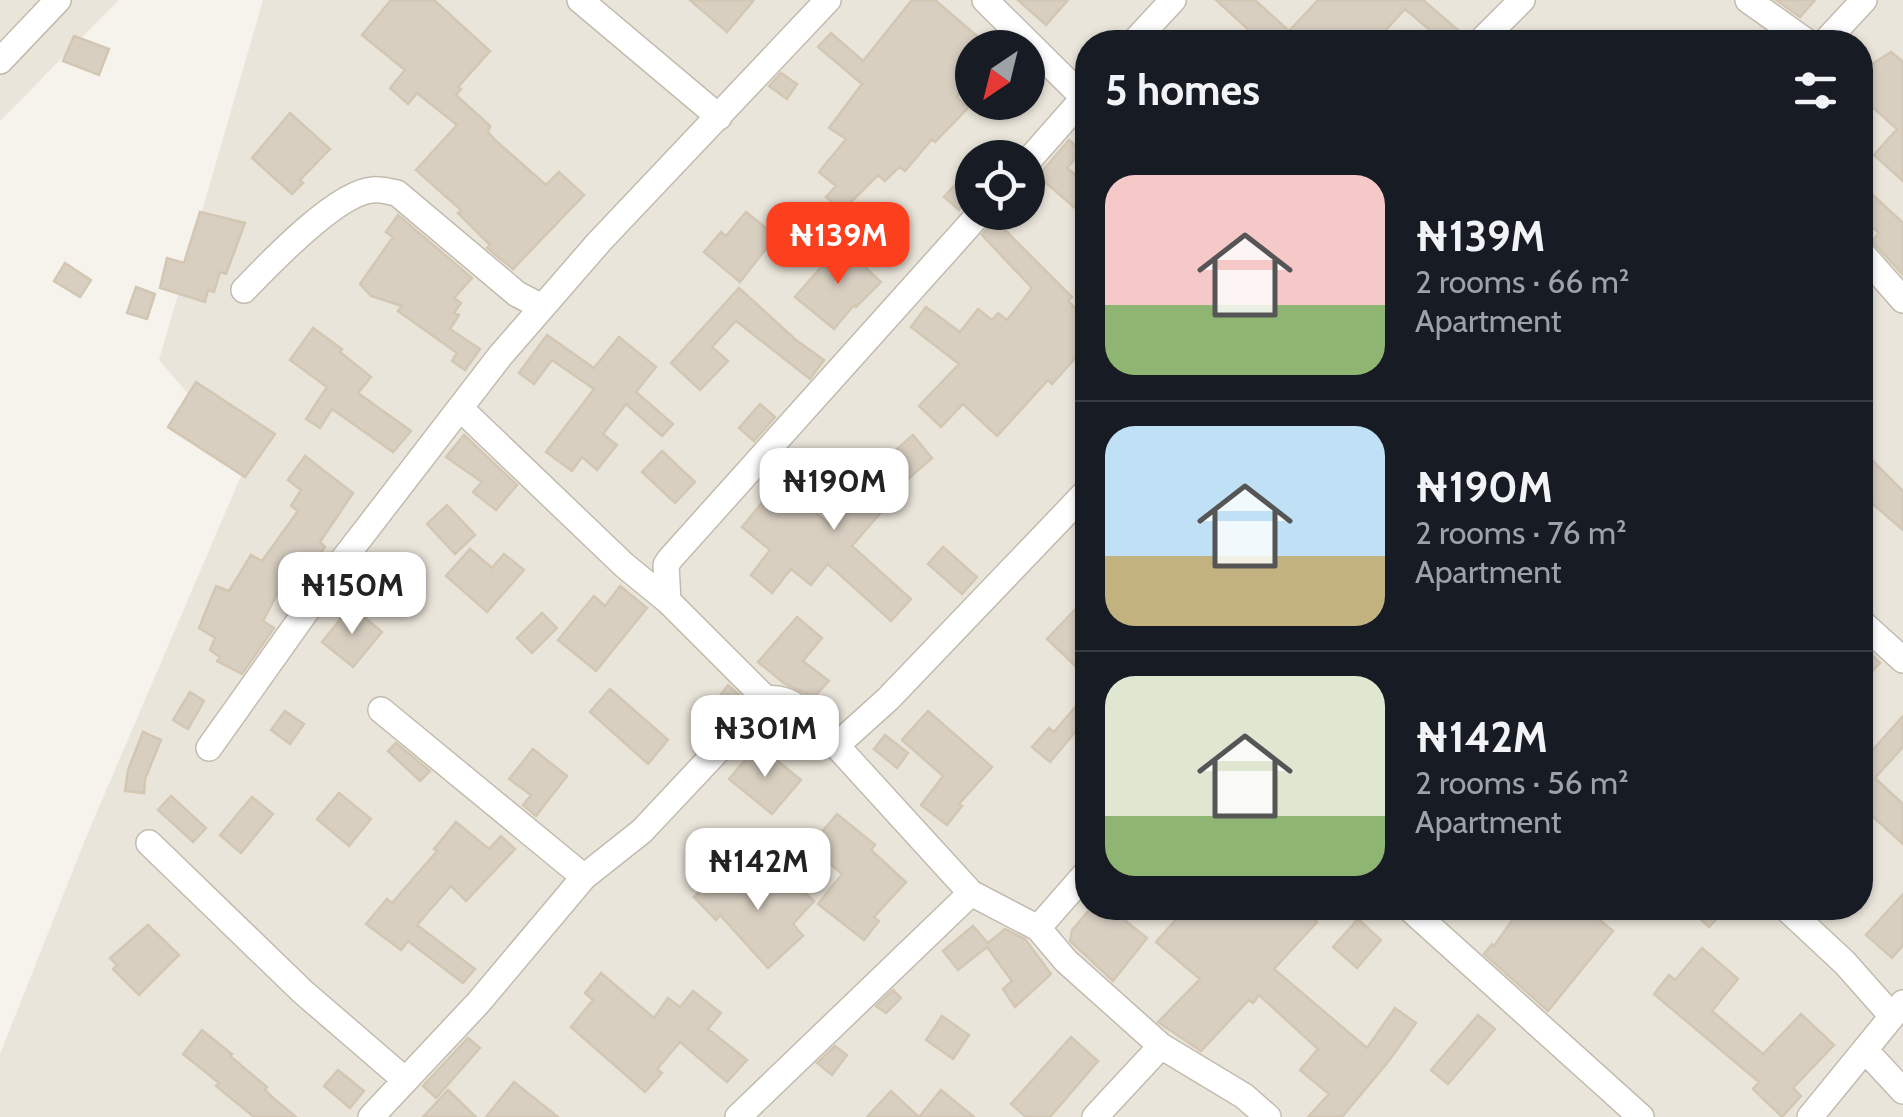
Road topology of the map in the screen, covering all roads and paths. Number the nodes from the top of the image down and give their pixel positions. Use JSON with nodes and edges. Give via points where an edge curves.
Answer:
{"nodes":[{"id":1,"x":58,"y":0,"type":"edge"},
{"id":2,"x":580,"y":0,"type":"edge"},
{"id":3,"x":828,"y":0,"type":"edge"},
{"id":4,"x":985,"y":0,"type":"edge"},
{"id":5,"x":1173,"y":0,"type":"edge"},
{"id":6,"x":1522,"y":0,"type":"edge"},
{"id":7,"x":1748,"y":0,"type":"edge"},
{"id":8,"x":1864,"y":0,"type":"edge"},
{"id":9,"x":1145,"y":30,"type":"edge"},
{"id":10,"x":1492,"y":30,"type":"edge"},
{"id":11,"x":1790,"y":30,"type":"edge"},
{"id":12,"x":1836,"y":30,"type":"edge"},
{"id":13,"x":0,"y":61,"type":"edge"},
{"id":14,"x":1075,"y":85,"type":"edge"},
{"id":15,"x":1075,"y":107,"type":"edge"},
{"id":16,"x":718,"y":117,"type":"junction"},
{"id":17,"x":1045,"y":141,"type":"edge"},
{"id":18,"x":965,"y":230,"type":"edge"},
{"id":19,"x":1873,"y":265,"type":"edge"},
{"id":20,"x":244,"y":290,"type":"dead end"},
{"id":21,"x":1903,"y":300,"type":"edge"},
{"id":22,"x":542,"y":307,"type":"junction"},
{"id":23,"x":462,"y":409,"type":"junction"},
{"id":24,"x":1075,"y":504,"type":"edge"},
{"id":25,"x":668,"y":601,"type":"junction"},
{"id":26,"x":1873,"y":633,"type":"edge"},
{"id":27,"x":1903,"y":660,"type":"edge"},
{"id":28,"x":766,"y":699,"type":"junction"},
{"id":29,"x":380,"y":710,"type":"dead end"},
{"id":30,"x":838,"y":744,"type":"junction"},
{"id":31,"x":210,"y":748,"type":"dead end"},
{"id":32,"x":148,"y":843,"type":"dead end"},
{"id":33,"x":584,"y":878,"type":"junction"},
{"id":34,"x":1075,"y":886,"type":"edge"},
{"id":35,"x":971,"y":893,"type":"junction"},
{"id":36,"x":1422,"y":920,"type":"edge"},
{"id":37,"x":1799,"y":920,"type":"edge"},
{"id":38,"x":1038,"y":928,"type":"junction"},
{"id":39,"x":1897,"y":1009,"type":"edge"},
{"id":40,"x":1162,"y":1046,"type":"junction"},
{"id":41,"x":1866,"y":1051,"type":"junction"},
{"id":42,"x":404,"y":1079,"type":"junction"},
{"id":43,"x":1903,"y":1090,"type":"edge"},
{"id":44,"x":371,"y":1117,"type":"edge"},
{"id":45,"x":738,"y":1117,"type":"edge"},
{"id":46,"x":1095,"y":1117,"type":"edge"},
{"id":47,"x":1268,"y":1117,"type":"edge"},
{"id":48,"x":1641,"y":1117,"type":"edge"},
{"id":49,"x":1810,"y":1117,"type":"edge"}],
"edges":[{"from":1,"to":13,"type":"street"},
{"from":2,"to":16,"type":"street"},
{"from":3,"to":16,"type":"street"},
{"from":4,"to":14,"type":"street"},
{"from":5,"to":9,"type":"street"},
{"from":6,"to":10,"type":"street"},
{"from":7,"to":11,"type":"street"},
{"from":8,"to":12,"type":"street"},
{"from":15,"to":17,"type":"street"},
{"from":16,"to":22,"type":"street"},
{"from":18,"to":25,"type":"street","via":[[670,559]]},
{"from":19,"to":21,"type":"street"},
{"from":20,"to":22,"type":"street","via":[[292,240],[371,189],[397,192],[517,294]]},
{"from":22,"to":23,"type":"street"},
{"from":23,"to":25,"type":"street"},
{"from":23,"to":31,"type":"street","via":[[339,565]]},
{"from":24,"to":30,"type":"street"},
{"from":25,"to":28,"type":"street"},
{"from":26,"to":27,"type":"street"},
{"from":28,"to":30,"type":"street","via":[[796,705]]},
{"from":28,"to":33,"type":"street","via":[[642,830]]},
{"from":29,"to":33,"type":"street"},
{"from":30,"to":35,"type":"street"},
{"from":32,"to":42,"type":"street"},
{"from":33,"to":42,"type":"street"},
{"from":34,"to":38,"type":"street"},
{"from":35,"to":38,"type":"street"},
{"from":35,"to":45,"type":"street"},
{"from":36,"to":48,"type":"street"},
{"from":37,"to":39,"type":"street"},
{"from":38,"to":40,"type":"street"},
{"from":39,"to":41,"type":"street"},
{"from":40,"to":46,"type":"street"},
{"from":40,"to":47,"type":"street"},
{"from":41,"to":43,"type":"street"},
{"from":41,"to":49,"type":"street"},
{"from":42,"to":44,"type":"street"}]}
